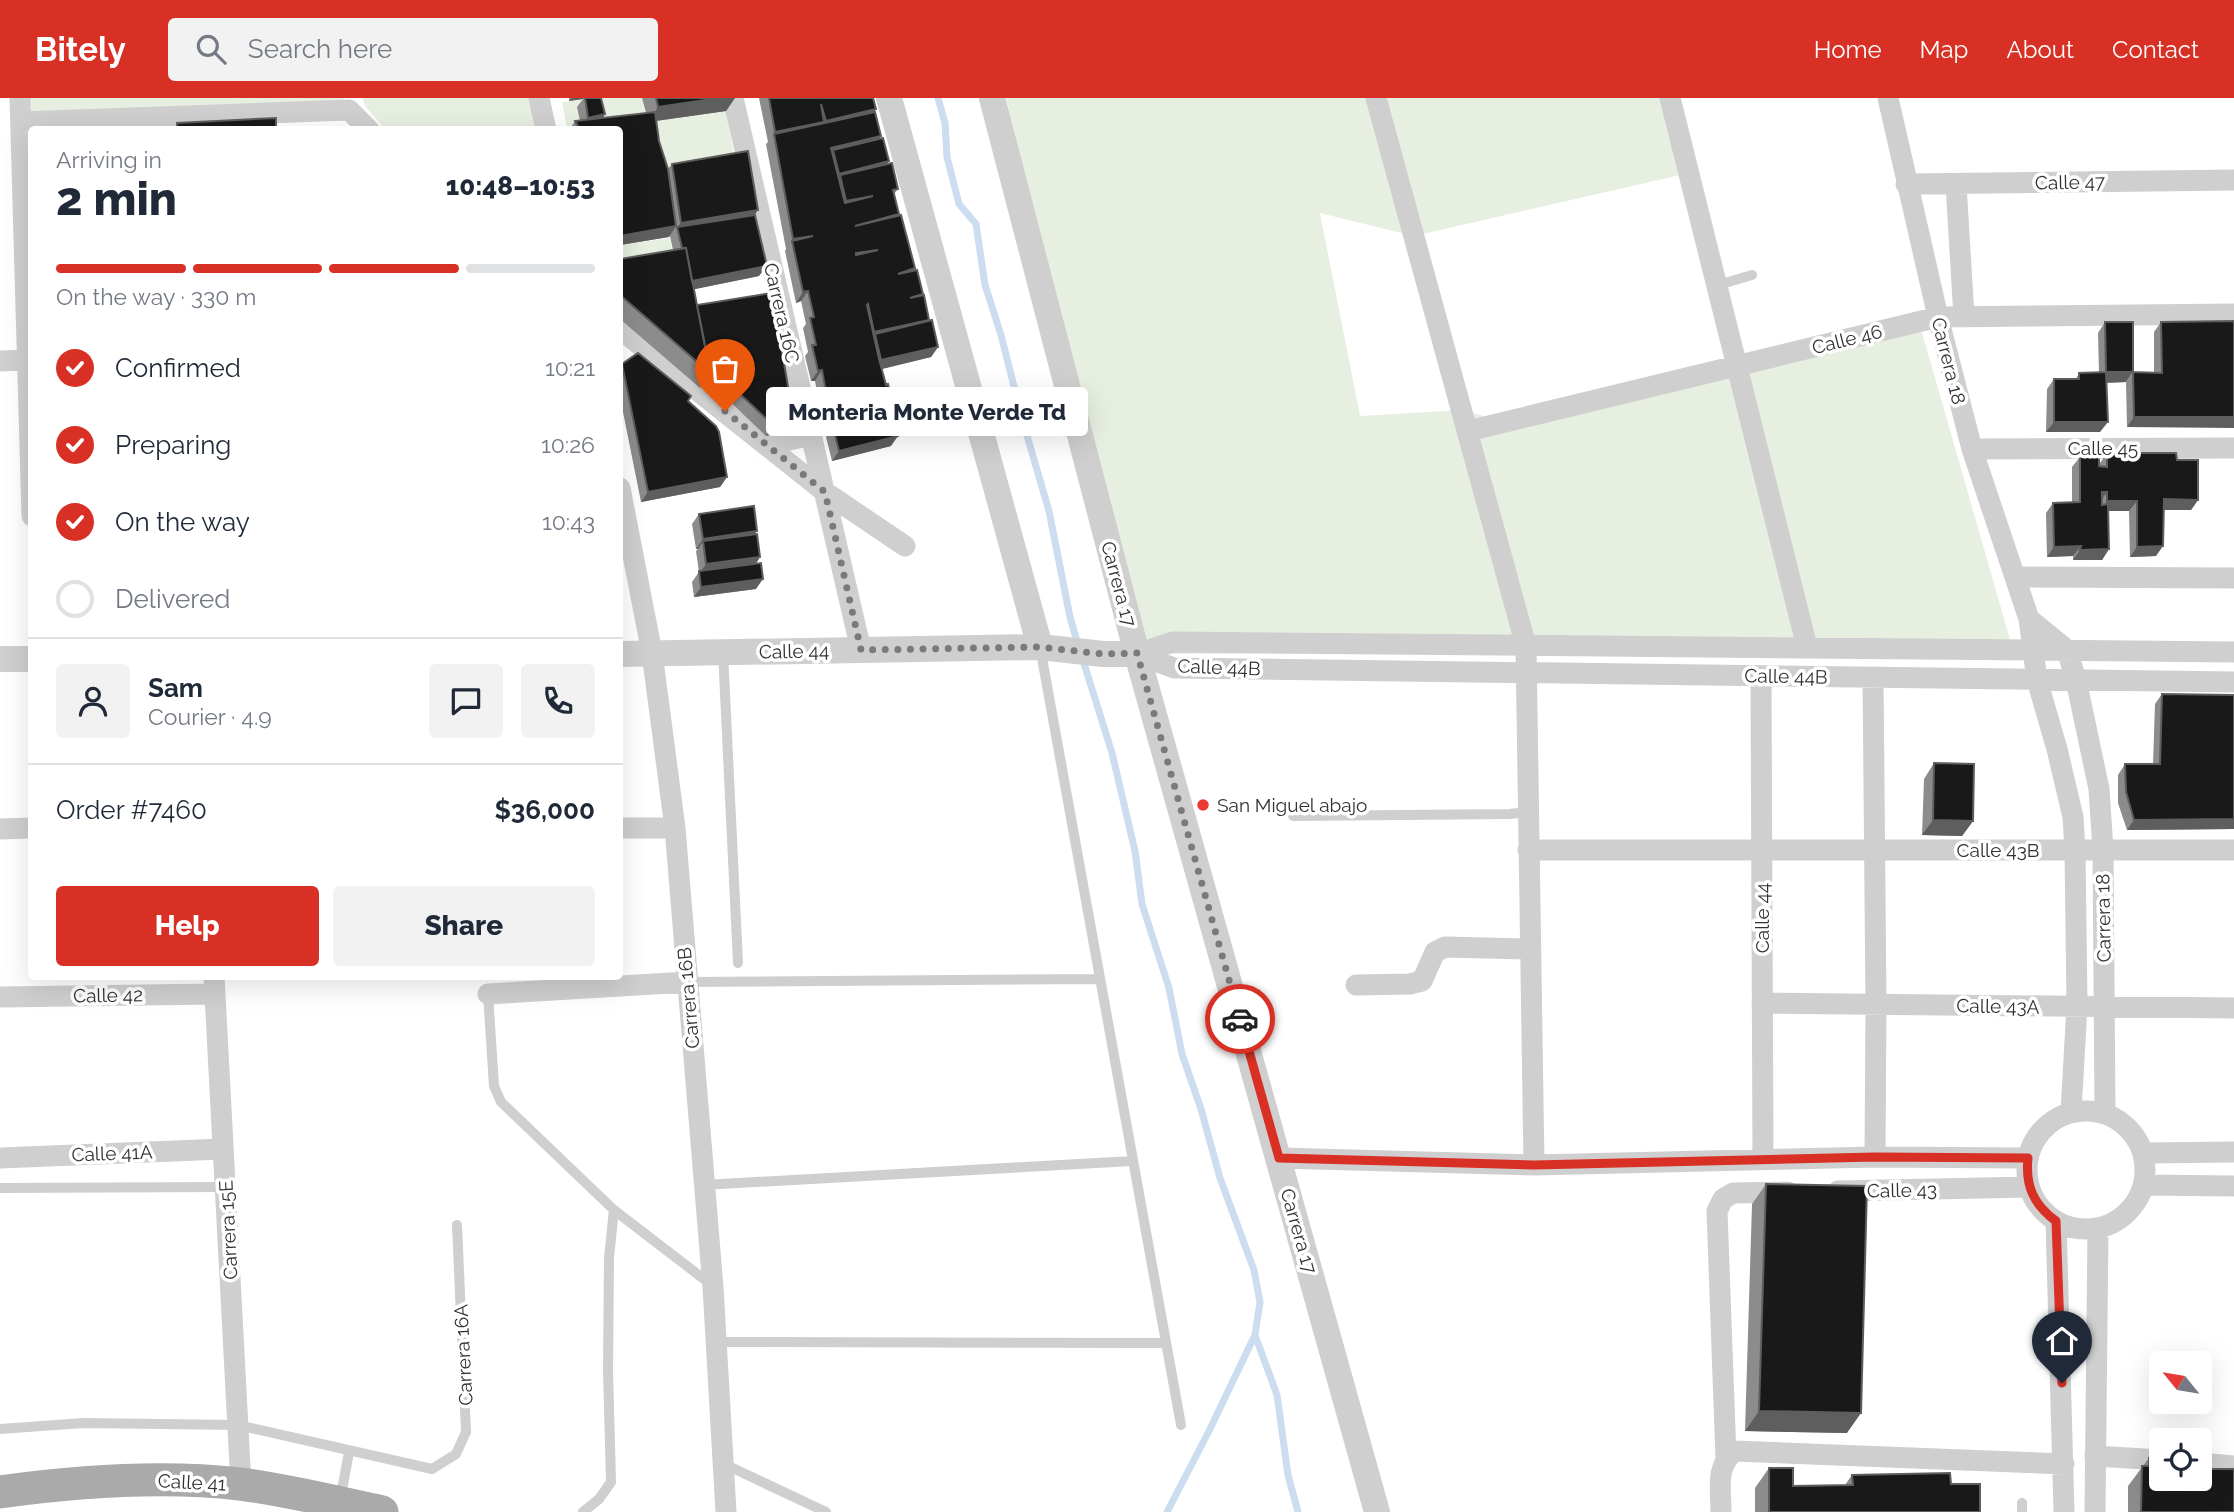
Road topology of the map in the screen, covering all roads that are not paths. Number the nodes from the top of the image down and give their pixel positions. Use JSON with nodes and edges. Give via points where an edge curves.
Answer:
{"nodes":[{"id":1,"x":20,"y":98,"type":"edge"},
{"id":2,"x":539,"y":98,"type":"edge"},
{"id":3,"x":733,"y":98,"type":"edge"},
{"id":4,"x":889,"y":98,"type":"edge"},
{"id":5,"x":992,"y":98,"type":"edge"},
{"id":6,"x":1376,"y":98,"type":"edge"},
{"id":7,"x":1670,"y":98,"type":"edge"},
{"id":8,"x":1888,"y":98,"type":"edge"},
{"id":9,"x":349,"y":112,"type":"edge"},
{"id":10,"x":21,"y":122,"type":"junction"},
{"id":11,"x":365,"y":126,"type":"edge"},
{"id":12,"x":545,"y":126,"type":"edge"},
{"id":13,"x":2234,"y":180,"type":"edge"},
{"id":14,"x":1906,"y":184,"type":"junction"},
{"id":15,"x":1956,"y":184,"type":"junction"},
{"id":16,"x":1752,"y":275,"type":"dead end"},
{"id":17,"x":1718,"y":285,"type":"junction"},
{"id":18,"x":28,"y":300,"type":"edge"},
{"id":19,"x":2234,"y":314,"type":"edge"},
{"id":20,"x":1938,"y":317,"type":"junction"},
{"id":21,"x":1964,"y":317,"type":"junction"},
{"id":22,"x":623,"y":331,"type":"edge"},
{"id":23,"x":27,"y":360,"type":"junction"},
{"id":24,"x":0,"y":361,"type":"edge"},
{"id":25,"x":1737,"y":366,"type":"junction"},
{"id":26,"x":28,"y":390,"type":"edge"},
{"id":27,"x":1468,"y":431,"type":"junction"},
{"id":28,"x":811,"y":435,"type":"junction"},
{"id":29,"x":767,"y":444,"type":"junction"},
{"id":30,"x":2234,"y":448,"type":"edge"},
{"id":31,"x":1972,"y":449,"type":"junction"},
{"id":32,"x":825,"y":492,"type":"junction"},
{"id":33,"x":623,"y":503,"type":"edge"},
{"id":34,"x":905,"y":546,"type":"dead end"},
{"id":35,"x":2015,"y":578,"type":"junction"},
{"id":36,"x":2234,"y":578,"type":"edge"},
{"id":37,"x":2029,"y":619,"type":"junction"},
{"id":38,"x":1220,"y":643,"type":"junction"},
{"id":39,"x":1526,"y":646,"type":"junction"},
{"id":40,"x":1807,"y":647,"type":"junction"},
{"id":41,"x":1046,"y":648,"type":"junction"},
{"id":42,"x":861,"y":650,"type":"junction"},
{"id":43,"x":2032,"y":650,"type":"junction"},
{"id":44,"x":2067,"y":650,"type":"junction"},
{"id":45,"x":723,"y":652,"type":"junction"},
{"id":46,"x":2234,"y":652,"type":"edge"},
{"id":47,"x":652,"y":653,"type":"junction"},
{"id":48,"x":1137,"y":653,"type":"junction"},
{"id":49,"x":623,"y":654,"type":"edge"},
{"id":50,"x":0,"y":659,"type":"edge"},
{"id":51,"x":28,"y":659,"type":"edge"},
{"id":52,"x":1220,"y":668,"type":"junction"},
{"id":53,"x":1526,"y":673,"type":"junction"},
{"id":54,"x":1761,"y":676,"type":"junction"},
{"id":55,"x":1873,"y":677,"type":"junction"},
{"id":56,"x":2037,"y":680,"type":"junction"},
{"id":57,"x":2076,"y":680,"type":"junction"},
{"id":58,"x":2234,"y":682,"type":"edge"},
{"id":59,"x":1527,"y":812,"type":"junction"},
{"id":60,"x":1293,"y":816,"type":"dead end"},
{"id":61,"x":28,"y":828,"type":"edge"},
{"id":62,"x":623,"y":828,"type":"edge"},
{"id":63,"x":675,"y":828,"type":"junction"},
{"id":64,"x":0,"y":829,"type":"edge"},
{"id":65,"x":1762,"y":849,"type":"junction"},
{"id":66,"x":1874,"y":849,"type":"junction"},
{"id":67,"x":1528,"y":850,"type":"junction"},
{"id":68,"x":2076,"y":850,"type":"junction"},
{"id":69,"x":2103,"y":850,"type":"junction"},
{"id":70,"x":2234,"y":850,"type":"edge"},
{"id":71,"x":1529,"y":949,"type":"junction"},
{"id":72,"x":738,"y":962,"type":"dead end"},
{"id":73,"x":1099,"y":979,"type":"junction"},
{"id":74,"x":687,"y":982,"type":"junction"},
{"id":75,"x":215,"y":985,"type":"edge"},
{"id":76,"x":1356,"y":985,"type":"dead end"},
{"id":77,"x":488,"y":994,"type":"joint"},
{"id":78,"x":0,"y":997,"type":"edge"},
{"id":79,"x":1762,"y":1003,"type":"junction"},
{"id":80,"x":1876,"y":1004,"type":"junction"},
{"id":81,"x":2077,"y":1006,"type":"junction"},
{"id":82,"x":2104,"y":1006,"type":"junction"},
{"id":83,"x":2234,"y":1008,"type":"edge"},
{"id":84,"x":2071,"y":1112,"type":"junction"},
{"id":85,"x":2105,"y":1113,"type":"junction"},
{"id":86,"x":223,"y":1149,"type":"junction"},
{"id":87,"x":2234,"y":1152,"type":"edge"},
{"id":88,"x":2143,"y":1153,"type":"junction"},
{"id":89,"x":1875,"y":1157,"type":"junction"},
{"id":90,"x":0,"y":1158,"type":"edge"},
{"id":91,"x":1279,"y":1158,"type":"junction"},
{"id":92,"x":2028,"y":1158,"type":"junction"},
{"id":93,"x":1763,"y":1160,"type":"junction"},
{"id":94,"x":1132,"y":1161,"type":"junction"},
{"id":95,"x":1534,"y":1165,"type":"junction"},
{"id":96,"x":703,"y":1185,"type":"junction"},
{"id":97,"x":2143,"y":1185,"type":"junction"},
{"id":98,"x":225,"y":1186,"type":"junction"},
{"id":99,"x":2234,"y":1186,"type":"edge"},
{"id":100,"x":2029,"y":1187,"type":"junction"},
{"id":101,"x":0,"y":1188,"type":"edge"},
{"id":102,"x":614,"y":1210,"type":"junction"},
{"id":103,"x":2056,"y":1221,"type":"junction"},
{"id":104,"x":457,"y":1226,"type":"dead end"},
{"id":105,"x":2098,"y":1228,"type":"junction"},
{"id":106,"x":713,"y":1286,"type":"junction"},
{"id":107,"x":715,"y":1342,"type":"junction"},
{"id":108,"x":1166,"y":1343,"type":"junction"},
{"id":109,"x":238,"y":1425,"type":"junction"},
{"id":110,"x":1181,"y":1425,"type":"dead end"},
{"id":111,"x":0,"y":1429,"type":"edge"},
{"id":112,"x":349,"y":1452,"type":"junction"},
{"id":113,"x":2095,"y":1456,"type":"junction"},
{"id":114,"x":1726,"y":1458,"type":"junction"},
{"id":115,"x":2149,"y":1459,"type":"edge"},
{"id":116,"x":723,"y":1464,"type":"junction"},
{"id":117,"x":2064,"y":1464,"type":"junction"},
{"id":118,"x":2212,"y":1464,"type":"edge"},
{"id":119,"x":2234,"y":1466,"type":"edge"},
{"id":120,"x":241,"y":1485,"type":"junction"},
{"id":121,"x":0,"y":1492,"type":"edge"},
{"id":122,"x":339,"y":1503,"type":"junction"},
{"id":123,"x":382,"y":1512,"type":"edge"},
{"id":124,"x":583,"y":1512,"type":"edge"},
{"id":125,"x":726,"y":1512,"type":"edge"},
{"id":126,"x":826,"y":1512,"type":"edge"},
{"id":127,"x":1377,"y":1512,"type":"edge"},
{"id":128,"x":1721,"y":1512,"type":"edge"},
{"id":129,"x":2064,"y":1512,"type":"edge"},
{"id":130,"x":2095,"y":1512,"type":"edge"}],
"edges":[{"from":1,"to":10,"type":"street"},
{"from":2,"to":12,"type":"street"},
{"from":3,"to":28,"type":"street","name":"Carrera 16C"},
{"from":4,"to":41,"type":"street"},
{"from":5,"to":48,"type":"street","name":"Carrera 17"},
{"from":6,"to":27,"type":"street"},
{"from":7,"to":17,"type":"street"},
{"from":8,"to":14,"type":"street","name":"Carrera 18"},
{"from":9,"to":10,"type":"street"},
{"from":9,"to":11,"type":"street"},
{"from":10,"to":18,"type":"street"},
{"from":13,"to":15,"type":"street","name":"Calle 47"},
{"from":14,"to":15,"type":"street","name":"Calle 47"},
{"from":14,"to":20,"type":"street","name":"Carrera 18"},
{"from":15,"to":21,"type":"street"},
{"from":16,"to":17,"type":"lane"},
{"from":17,"to":25,"type":"street"},
{"from":18,"to":23,"type":"street"},
{"from":19,"to":21,"type":"street","name":"Calle 46"},
{"from":20,"to":21,"type":"street","name":"Calle 46"},
{"from":20,"to":25,"type":"street","name":"Calle 46"},
{"from":20,"to":31,"type":"street","name":"Carrera 18"},
{"from":22,"to":29,"type":"street"},
{"from":23,"to":24,"type":"street"},
{"from":23,"to":26,"type":"street"},
{"from":25,"to":27,"type":"street","name":"Calle 46"},
{"from":25,"to":40,"type":"street"},
{"from":27,"to":39,"type":"street"},
{"from":28,"to":29,"type":"street"},
{"from":28,"to":32,"type":"street","name":"Carrera 16C"},
{"from":29,"to":32,"type":"street"},
{"from":30,"to":31,"type":"street","name":"Calle 45"},
{"from":31,"to":35,"type":"street","name":"Carrera 18"},
{"from":32,"to":34,"type":"street"},
{"from":32,"to":42,"type":"street","name":"Carrera 16C"},
{"from":33,"to":47,"type":"street","name":"Carrera 16B"},
{"from":35,"to":36,"type":"street"},
{"from":35,"to":37,"type":"street","name":"Carrera 18"},
{"from":37,"to":43,"type":"street","name":"Carrera 18"},
{"from":37,"to":44,"type":"street"},
{"from":38,"to":39,"type":"street","name":"Calle 44B"},
{"from":38,"to":48,"type":"street","name":"Calle 44B","via":[[1173,642]]},
{"from":38,"to":52,"type":"street"},
{"from":39,"to":40,"type":"street","name":"Calle 44B"},
{"from":39,"to":53,"type":"street"},
{"from":40,"to":43,"type":"street","name":"Calle 44B"},
{"from":41,"to":42,"type":"street","name":"Calle 44"},
{"from":41,"to":48,"type":"street","name":"Calle 44"},
{"from":41,"to":73,"type":"lane"},
{"from":42,"to":45,"type":"street","name":"Calle 44"},
{"from":43,"to":44,"type":"street","name":"Calle 44B"},
{"from":43,"to":56,"type":"street","name":"Carrera 18"},
{"from":44,"to":46,"type":"street","name":"Calle 44B"},
{"from":44,"to":57,"type":"street","name":"Carrera 18"},
{"from":45,"to":47,"type":"street","name":"Calle 44"},
{"from":45,"to":72,"type":"lane"},
{"from":47,"to":49,"type":"street","name":"Calle 44"},
{"from":47,"to":63,"type":"street","name":"Carrera 16B"},
{"from":48,"to":52,"type":"street","name":"Calle 44B","via":[[1174,668]]},
{"from":48,"to":91,"type":"street","name":"Carrera 17"},
{"from":50,"to":51,"type":"street"},
{"from":52,"to":53,"type":"street","name":"Calle 44B"},
{"from":53,"to":54,"type":"street","name":"Calle 44B"},
{"from":53,"to":59,"type":"street"},
{"from":54,"to":55,"type":"street","name":"Calle 44B"},
{"from":54,"to":65,"type":"street","name":"Calle 44"},
{"from":55,"to":56,"type":"street","name":"Calle 44B"},
{"from":55,"to":66,"type":"street"},
{"from":56,"to":57,"type":"street","name":"Calle 44B"},
{"from":56,"to":68,"type":"street","name":"Carrera 18","via":[[2073,817]]},
{"from":57,"to":58,"type":"street","name":"Calle 44B"},
{"from":57,"to":69,"type":"street","name":"Carrera 18","via":[[2099,789]]},
{"from":59,"to":60,"type":"lane"},
{"from":59,"to":67,"type":"street"},
{"from":61,"to":64,"type":"street"},
{"from":62,"to":63,"type":"street"},
{"from":63,"to":74,"type":"street","name":"Carrera 16B"},
{"from":65,"to":66,"type":"street","name":"Calle 43B"},
{"from":65,"to":67,"type":"street","name":"Calle 43B"},
{"from":65,"to":79,"type":"street","name":"Calle 44"},
{"from":66,"to":68,"type":"street","name":"Calle 43B"},
{"from":66,"to":80,"type":"street"},
{"from":67,"to":71,"type":"street"},
{"from":68,"to":69,"type":"street","name":"Calle 43B"},
{"from":68,"to":81,"type":"street","name":"Carrera 18"},
{"from":69,"to":70,"type":"street","name":"Calle 43B"},
{"from":69,"to":82,"type":"street","name":"Carrera 18"},
{"from":71,"to":76,"type":"street","via":[[1445,947],[1435,952],[1422,981]]},
{"from":71,"to":95,"type":"street"},
{"from":73,"to":74,"type":"lane"},
{"from":73,"to":94,"type":"lane"},
{"from":74,"to":77,"type":"street"},
{"from":74,"to":96,"type":"street","name":"Carrera 16B"},
{"from":75,"to":78,"type":"street","name":"Calle 42"},
{"from":75,"to":86,"type":"street","name":"Carrera 15E"},
{"from":77,"to":102,"type":"lane","via":[[494,1086],[501,1102]]},
{"from":79,"to":80,"type":"street","name":"Calle 43A"},
{"from":79,"to":93,"type":"street","name":"Calle 44"},
{"from":80,"to":81,"type":"street","name":"Calle 43A"},
{"from":80,"to":89,"type":"street"},
{"from":81,"to":82,"type":"street","name":"Calle 43A"},
{"from":81,"to":84,"type":"street","name":"Carrera 18"},
{"from":82,"to":83,"type":"street","name":"Calle 43A"},
{"from":82,"to":85,"type":"street","name":"Carrera 18"},
{"from":84,"to":85,"type":"street"},
{"from":84,"to":92,"type":"street","via":[[2042,1129]]},
{"from":85,"to":88,"type":"street","via":[[2129,1128]]},
{"from":86,"to":90,"type":"street","name":"Calle 41A"},
{"from":86,"to":98,"type":"street","name":"Carrera 15E"},
{"from":87,"to":88,"type":"street"},
{"from":88,"to":97,"type":"street"},
{"from":89,"to":92,"type":"street","name":"Calle 43"},
{"from":89,"to":93,"type":"street","name":"Calle 43"},
{"from":91,"to":95,"type":"street","name":"Calle 43"},
{"from":91,"to":127,"type":"street","name":"Carrera 17"},
{"from":92,"to":100,"type":"street"},
{"from":93,"to":95,"type":"street","name":"Calle 43"},
{"from":94,"to":96,"type":"lane"},
{"from":94,"to":108,"type":"lane"},
{"from":96,"to":106,"type":"street","name":"Carrera 16B"},
{"from":97,"to":99,"type":"street"},
{"from":97,"to":105,"type":"street","via":[[2131,1208]]},
{"from":98,"to":101,"type":"lane"},
{"from":98,"to":109,"type":"street","name":"Carrera 15E"},
{"from":100,"to":103,"type":"street","via":[[2044,1212]]},
{"from":100,"to":114,"type":"street","name":"Calle 43","via":[[1733,1193],[1723,1199],[1717,1211]]},
{"from":102,"to":106,"type":"lane"},
{"from":102,"to":124,"type":"lane","via":[[608,1371],[611,1482]]},
{"from":103,"to":105,"type":"street","via":[[2069,1227]]},
{"from":103,"to":117,"type":"street"},
{"from":104,"to":112,"type":"lane","name":"Carrera 16A","via":[[466,1432],[456,1454],[432,1469]]},
{"from":105,"to":113,"type":"street"},
{"from":106,"to":107,"type":"street","name":"Carrera 16B"},
{"from":107,"to":108,"type":"lane"},
{"from":107,"to":116,"type":"street","name":"Carrera 16B"},
{"from":108,"to":110,"type":"lane"},
{"from":109,"to":111,"type":"lane","via":[[83,1423]]},
{"from":109,"to":112,"type":"lane"},
{"from":109,"to":120,"type":"street","name":"Carrera 15E"},
{"from":112,"to":122,"type":"lane"},
{"from":113,"to":115,"type":"street"},
{"from":113,"to":130,"type":"street"},
{"from":114,"to":117,"type":"street","via":[[1735,1451]]},
{"from":114,"to":128,"type":"street","via":[[1721,1469]]},
{"from":116,"to":125,"type":"street","name":"Carrera 16B"},
{"from":116,"to":126,"type":"lane"},
{"from":117,"to":129,"type":"street"},
{"from":118,"to":119,"type":"street"},
{"from":120,"to":121,"type":"main road","name":"Calle 41","via":[[98,1481]]},
{"from":120,"to":122,"type":"main road","name":"Calle 41"},
{"from":122,"to":123,"type":"main road","name":"Calle 41"}]}
